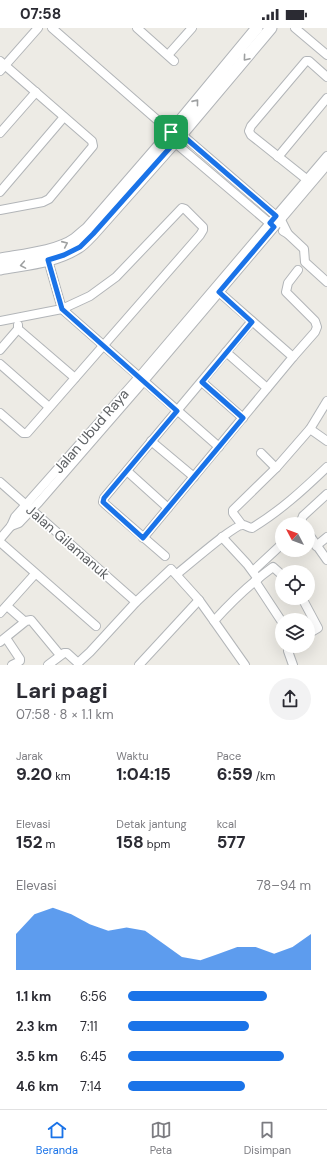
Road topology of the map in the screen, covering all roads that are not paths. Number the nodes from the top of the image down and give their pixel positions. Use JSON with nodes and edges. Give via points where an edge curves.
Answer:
{"nodes":[{"id":1,"x":38,"y":28,"type":"edge"},
{"id":2,"x":52,"y":28,"type":"edge"},
{"id":3,"x":137,"y":28,"type":"edge"},
{"id":4,"x":192,"y":28,"type":"edge"},
{"id":5,"x":257,"y":28,"type":"edge"},
{"id":6,"x":271,"y":28,"type":"edge"},
{"id":7,"x":295,"y":28,"type":"edge"},
{"id":8,"x":168,"y":55,"type":"junction"},
{"id":9,"x":327,"y":56,"type":"edge"},
{"id":10,"x":174,"y":61,"type":"dead end"},
{"id":11,"x":2,"y":66,"type":"edge"},
{"id":12,"x":327,"y":77,"type":"edge"},
{"id":13,"x":36,"y":92,"type":"junction"},
{"id":14,"x":327,"y":98,"type":"edge"},
{"id":15,"x":64,"y":117,"type":"junction"},
{"id":16,"x":0,"y":133,"type":"edge"},
{"id":17,"x":179,"y":140,"type":"junction"},
{"id":18,"x":327,"y":156,"type":"edge"},
{"id":19,"x":278,"y":157,"type":"junction"},
{"id":20,"x":327,"y":165,"type":"edge"},
{"id":21,"x":309,"y":182,"type":"junction"},
{"id":22,"x":0,"y":192,"type":"edge"},
{"id":23,"x":0,"y":203,"type":"edge"},
{"id":24,"x":4,"y":210,"type":"edge"},
{"id":25,"x":278,"y":218,"type":"junction"},
{"id":26,"x":272,"y":225,"type":"junction"},
{"id":27,"x":265,"y":233,"type":"junction"},
{"id":28,"x":288,"y":234,"type":"junction"},
{"id":29,"x":0,"y":259,"type":"edge"},
{"id":30,"x":48,"y":260,"type":"junction"},
{"id":31,"x":0,"y":269,"type":"edge"},
{"id":32,"x":298,"y":270,"type":"dead end"},
{"id":33,"x":327,"y":281,"type":"edge"},
{"id":34,"x":219,"y":292,"type":"junction"},
{"id":35,"x":62,"y":309,"type":"junction"},
{"id":36,"x":19,"y":318,"type":"junction"},
{"id":37,"x":0,"y":321,"type":"edge"},
{"id":38,"x":252,"y":322,"type":"junction"},
{"id":39,"x":18,"y":329,"type":"junction"},
{"id":40,"x":103,"y":345,"type":"junction"},
{"id":41,"x":0,"y":350,"type":"edge"},
{"id":42,"x":226,"y":352,"type":"junction"},
{"id":43,"x":293,"y":357,"type":"junction"},
{"id":44,"x":0,"y":364,"type":"edge"},
{"id":45,"x":75,"y":378,"type":"junction"},
{"id":46,"x":141,"y":379,"type":"junction"},
{"id":47,"x":202,"y":382,"type":"junction"},
{"id":48,"x":267,"y":388,"type":"junction"},
{"id":49,"x":327,"y":401,"type":"edge"},
{"id":50,"x":49,"y":407,"type":"junction"},
{"id":51,"x":177,"y":411,"type":"junction"},
{"id":52,"x":0,"y":413,"type":"edge"},
{"id":53,"x":243,"y":418,"type":"junction"},
{"id":54,"x":310,"y":429,"type":"junction"},
{"id":55,"x":327,"y":441,"type":"edge"},
{"id":56,"x":151,"y":442,"type":"junction"},
{"id":57,"x":219,"y":447,"type":"junction"},
{"id":58,"x":261,"y":453,"type":"dead end"},
{"id":59,"x":327,"y":467,"type":"edge"},
{"id":60,"x":276,"y":468,"type":"junction"},
{"id":61,"x":127,"y":471,"type":"junction"},
{"id":62,"x":194,"y":477,"type":"junction"},
{"id":63,"x":0,"y":482,"type":"edge"},
{"id":64,"x":327,"y":494,"type":"edge"},
{"id":65,"x":29,"y":507,"type":"junction"},
{"id":66,"x":168,"y":508,"type":"junction"},
{"id":67,"x":303,"y":517,"type":"edge"},
{"id":68,"x":242,"y":525,"type":"junction"},
{"id":69,"x":222,"y":537,"type":"junction"},
{"id":70,"x":327,"y":537,"type":"edge"},
{"id":71,"x":143,"y":538,"type":"junction"},
{"id":72,"x":0,"y":539,"type":"edge"},
{"id":73,"x":0,"y":542,"type":"edge"},
{"id":74,"x":316,"y":546,"type":"joint"},
{"id":75,"x":275,"y":551,"type":"edge"},
{"id":76,"x":165,"y":556,"type":"dead end"},
{"id":77,"x":327,"y":560,"type":"edge"},
{"id":78,"x":275,"y":569,"type":"edge"},
{"id":79,"x":174,"y":571,"type":"junction"},
{"id":80,"x":253,"y":571,"type":"junction"},
{"id":81,"x":35,"y":574,"type":"junction"},
{"id":82,"x":256,"y":580,"type":"junction"},
{"id":83,"x":199,"y":600,"type":"junction"},
{"id":84,"x":136,"y":602,"type":"junction"},
{"id":85,"x":7,"y":606,"type":"junction"},
{"id":86,"x":0,"y":613,"type":"edge"},
{"id":87,"x":276,"y":613,"type":"edge"},
{"id":88,"x":23,"y":620,"type":"dead end"},
{"id":89,"x":214,"y":621,"type":"junction"},
{"id":90,"x":96,"y":626,"type":"dead end"},
{"id":91,"x":3,"y":640,"type":"edge"},
{"id":92,"x":288,"y":653,"type":"edge"},
{"id":93,"x":60,"y":655,"type":"junction"},
{"id":94,"x":79,"y":664,"type":"edge"},
{"id":95,"x":12,"y":665,"type":"edge"},
{"id":96,"x":48,"y":665,"type":"edge"},
{"id":97,"x":139,"y":665,"type":"edge"},
{"id":98,"x":245,"y":665,"type":"edge"},
{"id":99,"x":293,"y":665,"type":"edge"}],
"edges":[{"from":1,"to":11,"type":"street"},
{"from":2,"to":17,"type":"street"},
{"from":3,"to":8,"type":"street"},
{"from":4,"to":8,"type":"street"},
{"from":17,"to":5,"type":"street","one_way":true},
{"from":6,"to":17,"type":"street","one_way":true},
{"from":7,"to":9,"type":"street"},
{"from":8,"to":10,"type":"street"},
{"from":11,"to":13,"type":"street"},
{"from":12,"to":19,"type":"street","via":[[306,61],[250,129],[251,135]]},
{"from":13,"to":15,"type":"street"},
{"from":13,"to":16,"type":"street"},
{"from":14,"to":19,"type":"street"},
{"from":15,"to":22,"type":"street"},
{"from":15,"to":24,"type":"street","via":[[92,141],[93,146],[49,199]]},
{"from":17,"to":25,"type":"street"},
{"from":17,"to":26,"type":"street"},
{"from":29,"to":17,"type":"street","one_way":true,"via":[[62,246],[74,239]]},
{"from":17,"to":30,"type":"street","via":[[80,247]]},
{"from":18,"to":21,"type":"street","name":"Jalan Ubud Raya"},
{"from":19,"to":21,"type":"street"},
{"from":20,"to":21,"type":"street","name":"Jalan Ubud Raya"},
{"from":21,"to":25,"type":"street","name":"Jalan Ubud Raya"},
{"from":23,"to":24,"type":"street"},
{"from":25,"to":26,"type":"street","name":"Jalan Ubud Raya"},
{"from":25,"to":28,"type":"street"},
{"from":26,"to":27,"type":"street","name":"Jalan Ubud Raya"},
{"from":26,"to":28,"type":"street"},
{"from":27,"to":34,"type":"street","name":"Jalan Ubud Raya"},
{"from":27,"to":46,"type":"street","name":"Jalan Ubud Raya"},
{"from":28,"to":33,"type":"street","via":[[304,249],[304,262]]},
{"from":30,"to":31,"type":"street","one_way":true},
{"from":30,"to":35,"type":"street"},
{"from":32,"to":43,"type":"street","via":[[288,283],[286,292],[315,321],[317,327]]},
{"from":34,"to":38,"type":"street"},
{"from":34,"to":46,"type":"street","name":"Jalan Ubud Raya"},
{"from":35,"to":36,"type":"street"},
{"from":35,"to":40,"type":"street"},
{"from":35,"to":40,"type":"street","via":[[90,296],[116,277],[182,208],[185,209],[203,230]]},
{"from":36,"to":37,"type":"street"},
{"from":36,"to":39,"type":"street"},
{"from":38,"to":42,"type":"street"},
{"from":38,"to":43,"type":"street"},
{"from":39,"to":41,"type":"street"},
{"from":39,"to":45,"type":"street"},
{"from":40,"to":45,"type":"street"},
{"from":40,"to":46,"type":"street"},
{"from":42,"to":47,"type":"street"},
{"from":42,"to":48,"type":"street"},
{"from":43,"to":48,"type":"street"},
{"from":44,"to":50,"type":"street"},
{"from":45,"to":50,"type":"street"},
{"from":46,"to":51,"type":"street"},
{"from":46,"to":65,"type":"street","name":"Jalan Ubud Raya"},
{"from":47,"to":51,"type":"street"},
{"from":47,"to":53,"type":"street"},
{"from":48,"to":53,"type":"street"},
{"from":49,"to":54,"type":"street"},
{"from":50,"to":52,"type":"street","via":[[27,433]]},
{"from":51,"to":56,"type":"street"},
{"from":51,"to":57,"type":"street"},
{"from":53,"to":57,"type":"street"},
{"from":54,"to":55,"type":"street"},
{"from":54,"to":60,"type":"street"},
{"from":56,"to":61,"type":"street"},
{"from":56,"to":62,"type":"street"},
{"from":57,"to":62,"type":"street"},
{"from":58,"to":60,"type":"street"},
{"from":59,"to":68,"type":"street","via":[[296,496],[261,523],[251,529]]},
{"from":60,"to":68,"type":"street","via":[[233,511]]},
{"from":61,"to":66,"type":"street"},
{"from":61,"to":71,"type":"street","via":[[103,502]]},
{"from":62,"to":66,"type":"street"},
{"from":63,"to":65,"type":"street","name":"Jalan Gilamanuk"},
{"from":64,"to":67,"type":"street"},
{"from":65,"to":72,"type":"street","name":"Jalan Ubud Raya","via":[[15,517]]},
{"from":65,"to":84,"type":"street","name":"Jalan Gilamanuk"},
{"from":66,"to":71,"type":"street"},
{"from":68,"to":69,"type":"street"},
{"from":69,"to":79,"type":"street"},
{"from":69,"to":80,"type":"street"},
{"from":70,"to":74,"type":"street"},
{"from":71,"to":76,"type":"street"},
{"from":73,"to":81,"type":"street"},
{"from":74,"to":77,"type":"street"},
{"from":75,"to":80,"type":"street"},
{"from":78,"to":82,"type":"street","via":[[273,567]]},
{"from":79,"to":83,"type":"street"},
{"from":79,"to":84,"type":"street"},
{"from":80,"to":82,"type":"street"},
{"from":81,"to":85,"type":"street"},
{"from":81,"to":90,"type":"street"},
{"from":82,"to":87,"type":"street"},
{"from":82,"to":89,"type":"street"},
{"from":83,"to":89,"type":"street"},
{"from":83,"to":97,"type":"street"},
{"from":84,"to":94,"type":"street"},
{"from":85,"to":86,"type":"street"},
{"from":85,"to":88,"type":"street"},
{"from":89,"to":98,"type":"street"},
{"from":91,"to":93,"type":"street","via":[[26,621],[31,620]]},
{"from":91,"to":95,"type":"street","via":[[20,659]]},
{"from":92,"to":99,"type":"street"},
{"from":93,"to":94,"type":"street","via":[[67,653]]},
{"from":93,"to":96,"type":"street"}]}
